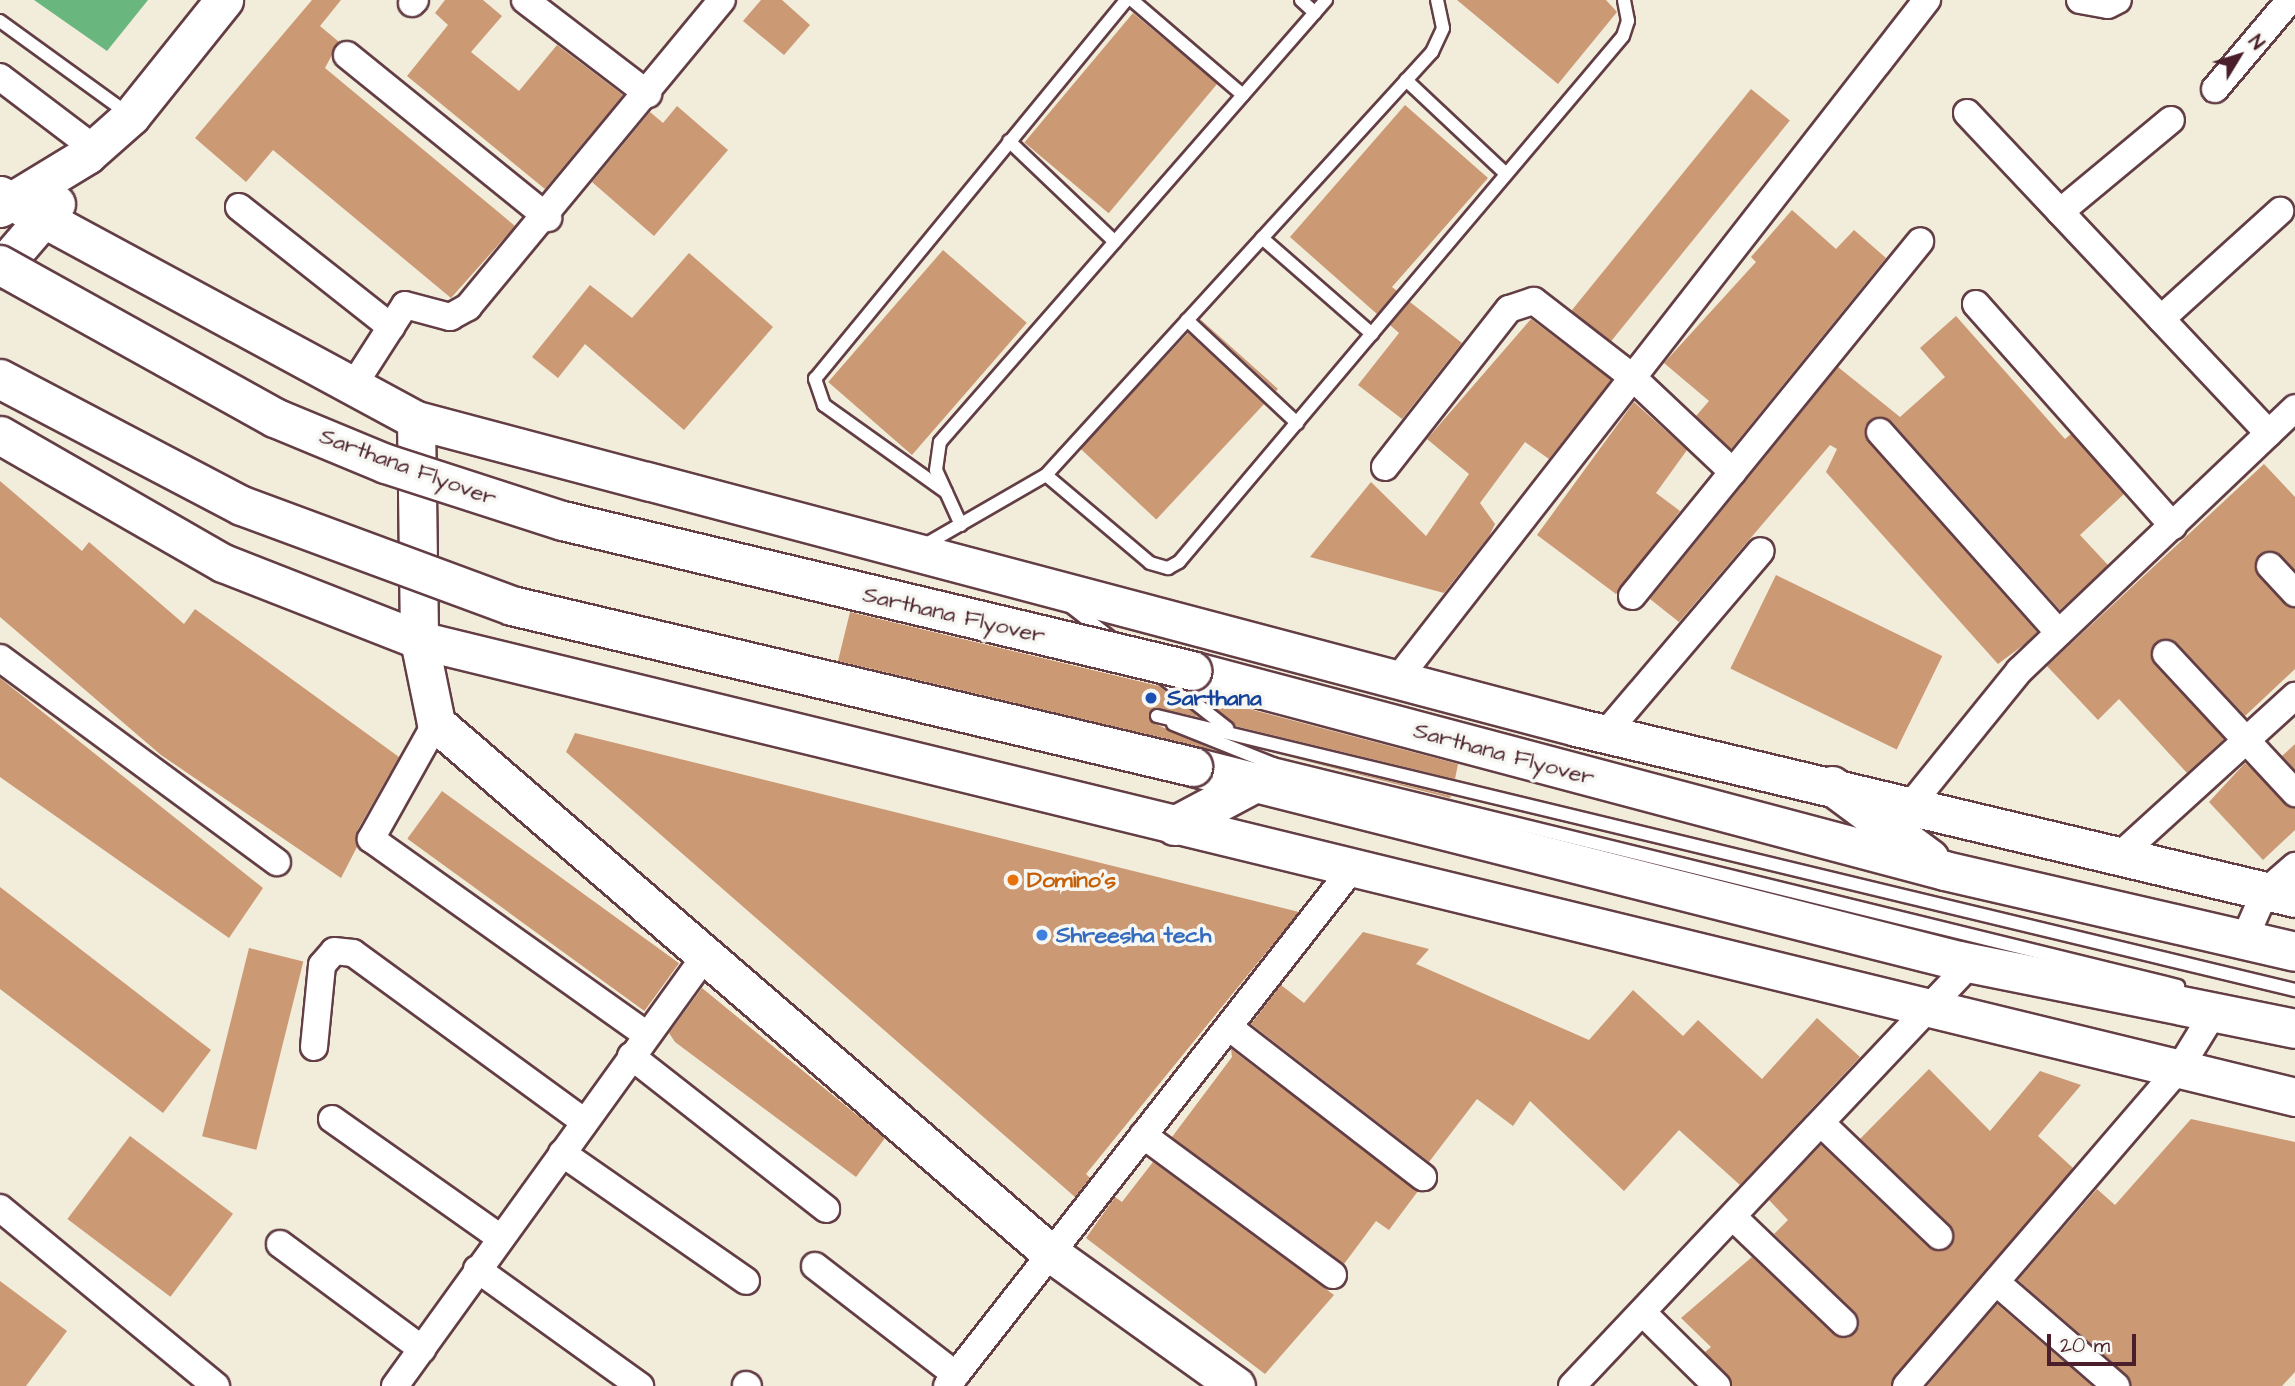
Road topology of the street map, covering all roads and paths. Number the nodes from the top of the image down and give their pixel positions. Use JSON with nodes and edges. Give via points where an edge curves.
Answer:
{"nodes":[{"id":1,"x":224,"y":0,"type":"edge"},
{"id":2,"x":525,"y":0,"type":"edge"},
{"id":3,"x":722,"y":0,"type":"edge"},
{"id":4,"x":1126,"y":0,"type":"edge"},
{"id":5,"x":1132,"y":0,"type":"edge"},
{"id":6,"x":1301,"y":0,"type":"edge"},
{"id":7,"x":1326,"y":0,"type":"edge"},
{"id":8,"x":1437,"y":0,"type":"edge"},
{"id":9,"x":1624,"y":0,"type":"edge"},
{"id":10,"x":1927,"y":0,"type":"edge"},
{"id":11,"x":2080,"y":0,"type":"edge"},
{"id":12,"x":2118,"y":0,"type":"edge"},
{"id":13,"x":2290,"y":0,"type":"edge"},
{"id":14,"x":1315,"y":13,"type":"junction"},
{"id":15,"x":0,"y":21,"type":"edge"},
{"id":16,"x":347,"y":55,"type":"dead end"},
{"id":17,"x":0,"y":77,"type":"edge"},
{"id":18,"x":1406,"y":80,"type":"junction"},
{"id":19,"x":2216,"y":89,"type":"dead end"},
{"id":20,"x":648,"y":94,"type":"junction"},
{"id":21,"x":1243,"y":95,"type":"junction"},
{"id":22,"x":1968,"y":113,"type":"dead end"},
{"id":23,"x":131,"y":116,"type":"junction"},
{"id":24,"x":2171,"y":120,"type":"dead end"},
{"id":25,"x":1009,"y":141,"type":"junction"},
{"id":26,"x":91,"y":152,"type":"junction"},
{"id":27,"x":1506,"y":174,"type":"junction"},
{"id":28,"x":3,"y":201,"type":"edge"},
{"id":29,"x":239,"y":207,"type":"dead end"},
{"id":30,"x":2280,"y":211,"type":"dead end"},
{"id":31,"x":2060,"y":212,"type":"junction"},
{"id":32,"x":548,"y":218,"type":"junction"},
{"id":33,"x":44,"y":222,"type":"junction"},
{"id":34,"x":1262,"y":239,"type":"junction"},
{"id":35,"x":1920,"y":241,"type":"dead end"},
{"id":36,"x":1115,"y":242,"type":"junction"},
{"id":37,"x":0,"y":267,"type":"edge"},
{"id":38,"x":1976,"y":304,"type":"dead end"},
{"id":39,"x":2161,"y":319,"type":"junction"},
{"id":40,"x":1187,"y":320,"type":"junction"},
{"id":41,"x":391,"y":327,"type":"junction"},
{"id":42,"x":1372,"y":334,"type":"junction"},
{"id":43,"x":1631,"y":376,"type":"junction"},
{"id":44,"x":0,"y":379,"type":"edge"},
{"id":45,"x":353,"y":386,"type":"junction"},
{"id":46,"x":2295,"y":408,"type":"edge"},
{"id":47,"x":416,"y":420,"type":"junction"},
{"id":48,"x":1297,"y":423,"type":"junction"},
{"id":49,"x":1880,"y":432,"type":"dead end"},
{"id":50,"x":2269,"y":433,"type":"junction"},
{"id":51,"x":0,"y":435,"type":"edge"},
{"id":52,"x":1385,"y":467,"type":"dead end"},
{"id":53,"x":1733,"y":472,"type":"junction"},
{"id":54,"x":1046,"y":475,"type":"junction"},
{"id":55,"x":946,"y":492,"type":"junction"},
{"id":56,"x":961,"y":525,"type":"junction"},
{"id":57,"x":2173,"y":526,"type":"junction"},
{"id":58,"x":913,"y":551,"type":"junction"},
{"id":59,"x":1761,"y":551,"type":"dead end"},
{"id":60,"x":2270,"y":566,"type":"dead end"},
{"id":61,"x":1045,"y":587,"type":"junction"},
{"id":62,"x":2295,"y":593,"type":"edge"},
{"id":63,"x":1632,"y":596,"type":"dead end"},
{"id":64,"x":2058,"y":632,"type":"junction"},
{"id":65,"x":419,"y":640,"type":"junction"},
{"id":66,"x":2166,"y":654,"type":"dead end"},
{"id":67,"x":0,"y":658,"type":"edge"},
{"id":68,"x":1396,"y":681,"type":"junction"},
{"id":69,"x":2295,"y":696,"type":"edge"},
{"id":70,"x":436,"y":723,"type":"junction"},
{"id":71,"x":1232,"y":732,"type":"junction"},
{"id":72,"x":1605,"y":734,"type":"junction"},
{"id":73,"x":2248,"y":743,"type":"junction"},
{"id":74,"x":1264,"y":774,"type":"junction"},
{"id":75,"x":1832,"y":786,"type":"junction"},
{"id":76,"x":2295,"y":793,"type":"edge"},
{"id":77,"x":1913,"y":803,"type":"junction"},
{"id":78,"x":1175,"y":826,"type":"junction"},
{"id":79,"x":2119,"y":856,"type":"junction"},
{"id":80,"x":277,"y":862,"type":"dead end"},
{"id":81,"x":2295,"y":866,"type":"edge"},
{"id":82,"x":1352,"y":869,"type":"junction"},
{"id":83,"x":1945,"y":871,"type":"junction"},
{"id":84,"x":2280,"y":895,"type":"edge"},
{"id":85,"x":2244,"y":940,"type":"junction"},
{"id":86,"x":2295,"y":951,"type":"edge"},
{"id":87,"x":703,"y":959,"type":"junction"},
{"id":88,"x":1971,"y":963,"type":"junction"},
{"id":89,"x":2295,"y":990,"type":"edge"},
{"id":90,"x":2207,"y":1002,"type":"junction"},
{"id":91,"x":1931,"y":1009,"type":"junction"},
{"id":92,"x":1230,"y":1028,"type":"junction"},
{"id":93,"x":2295,"y":1028,"type":"edge"},
{"id":94,"x":638,"y":1045,"type":"junction"},
{"id":95,"x":314,"y":1047,"type":"dead end"},
{"id":96,"x":2179,"y":1069,"type":"junction"},
{"id":97,"x":2295,"y":1097,"type":"edge"},
{"id":98,"x":332,"y":1119,"type":"dead end"},
{"id":99,"x":583,"y":1121,"type":"junction"},
{"id":100,"x":1822,"y":1124,"type":"junction"},
{"id":101,"x":1143,"y":1135,"type":"junction"},
{"id":102,"x":562,"y":1153,"type":"junction"},
{"id":103,"x":1423,"y":1177,"type":"dead end"},
{"id":104,"x":0,"y":1208,"type":"edge"},
{"id":105,"x":826,"y":1209,"type":"dead end"},
{"id":106,"x":1733,"y":1217,"type":"junction"},
{"id":107,"x":1938,"y":1236,"type":"dead end"},
{"id":108,"x":499,"y":1237,"type":"junction"},
{"id":109,"x":281,"y":1244,"type":"dead end"},
{"id":110,"x":1049,"y":1252,"type":"junction"},
{"id":111,"x":816,"y":1266,"type":"dead end"},
{"id":112,"x":477,"y":1269,"type":"junction"},
{"id":113,"x":1333,"y":1275,"type":"dead end"},
{"id":114,"x":746,"y":1281,"type":"dead end"},
{"id":115,"x":1996,"y":1282,"type":"junction"},
{"id":116,"x":1643,"y":1312,"type":"junction"},
{"id":117,"x":1844,"y":1323,"type":"dead end"},
{"id":118,"x":422,"y":1349,"type":"junction"},
{"id":119,"x":951,"y":1380,"type":"edge"},
{"id":120,"x":405,"y":1382,"type":"edge"},
{"id":121,"x":216,"y":1386,"type":"edge"},
{"id":122,"x":640,"y":1386,"type":"edge"},
{"id":123,"x":1236,"y":1386,"type":"edge"},
{"id":124,"x":1572,"y":1386,"type":"edge"},
{"id":125,"x":1717,"y":1386,"type":"edge"},
{"id":126,"x":1908,"y":1386,"type":"edge"},
{"id":127,"x":2116,"y":1386,"type":"edge"}],
"edges":[{"from":1,"to":23,"type":"street"},
{"from":2,"to":20,"type":"street"},
{"from":3,"to":20,"type":"street"},
{"from":4,"to":25,"type":"lane"},
{"from":5,"to":21,"type":"lane"},
{"from":6,"to":14,"type":"lane"},
{"from":7,"to":14,"type":"lane"},
{"from":8,"to":18,"type":"lane","via":[[1443,28]]},
{"from":9,"to":27,"type":"lane","via":[[1628,21],[1623,36]]},
{"from":10,"to":43,"type":"street"},
{"from":11,"to":12,"type":"street","via":[[2108,5]]},
{"from":13,"to":19,"type":"street"},
{"from":14,"to":21,"type":"lane"},
{"from":15,"to":23,"type":"lane"},
{"from":16,"to":32,"type":"street"},
{"from":17,"to":26,"type":"street"},
{"from":18,"to":27,"type":"lane"},
{"from":18,"to":34,"type":"lane"},
{"from":20,"to":32,"type":"street"},
{"from":21,"to":36,"type":"lane"},
{"from":22,"to":31,"type":"street"},
{"from":23,"to":26,"type":"street"},
{"from":24,"to":31,"type":"street"},
{"from":25,"to":36,"type":"lane"},
{"from":25,"to":55,"type":"lane","via":[[814,379],[824,405]]},
{"from":26,"to":28,"type":"street"},
{"from":26,"to":33,"type":"street"},
{"from":27,"to":42,"type":"lane"},
{"from":28,"to":33,"type":"street"},
{"from":29,"to":41,"type":"street"},
{"from":30,"to":39,"type":"street"},
{"from":31,"to":39,"type":"street"},
{"from":32,"to":41,"type":"street","via":[[459,315],[411,304]]},
{"from":33,"to":37,"type":"street"},
{"from":33,"to":45,"type":"street"},
{"from":34,"to":40,"type":"lane"},
{"from":34,"to":42,"type":"lane"},
{"from":35,"to":53,"type":"street"},
{"from":36,"to":55,"type":"lane","via":[[940,442],[933,455]]},
{"from":37,"to":83,"type":"main road","name":"Sarthana Flyover","bridge":true,"via":[[275,418],[386,464],[563,521],[1192,671]]},
{"from":38,"to":57,"type":"street"},
{"from":39,"to":50,"type":"street"},
{"from":40,"to":48,"type":"lane"},
{"from":40,"to":54,"type":"lane"},
{"from":41,"to":45,"type":"street"},
{"from":42,"to":48,"type":"lane"},
{"from":43,"to":52,"type":"street","via":[[1534,301],[1519,302]]},
{"from":43,"to":53,"type":"street"},
{"from":43,"to":68,"type":"street"},
{"from":44,"to":74,"type":"main road","bridge":true,"via":[[242,506],[512,606],[1194,767]]},
{"from":45,"to":47,"type":"street"},
{"from":46,"to":50,"type":"street"},
{"from":47,"to":58,"type":"street"},
{"from":47,"to":65,"type":"street"},
{"from":48,"to":54,"type":"lane","via":[[1168,568],[1150,564]]},
{"from":49,"to":64,"type":"street"},
{"from":50,"to":57,"type":"street"},
{"from":51,"to":65,"type":"street","via":[[223,563]]},
{"from":53,"to":63,"type":"street"},
{"from":54,"to":56,"type":"lane"},
{"from":55,"to":56,"type":"lane"},
{"from":56,"to":58,"type":"lane"},
{"from":57,"to":64,"type":"street"},
{"from":58,"to":61,"type":"street"},
{"from":59,"to":72,"type":"street"},
{"from":60,"to":62,"type":"street"},
{"from":61,"to":68,"type":"street"},
{"from":61,"to":71,"type":"lane"},
{"from":64,"to":77,"type":"street"},
{"from":65,"to":70,"type":"street"},
{"from":65,"to":78,"type":"street"},
{"from":66,"to":73,"type":"street"},
{"from":67,"to":80,"type":"street"},
{"from":68,"to":72,"type":"street"},
{"from":69,"to":73,"type":"street"},
{"from":70,"to":87,"type":"street"},
{"from":70,"to":94,"type":"street","via":[[371,839]]},
{"from":71,"to":74,"type":"lane","via":[[1157,716]]},
{"from":71,"to":89,"type":"lane"},
{"from":72,"to":75,"type":"street"},
{"from":73,"to":76,"type":"street"},
{"from":73,"to":79,"type":"street"},
{"from":74,"to":78,"type":"main road"},
{"from":74,"to":88,"type":"main road"},
{"from":74,"to":90,"type":"lane"},
{"from":75,"to":77,"type":"street"},
{"from":75,"to":83,"type":"main road"},
{"from":77,"to":79,"type":"street"},
{"from":78,"to":82,"type":"street"},
{"from":79,"to":84,"type":"street"},
{"from":81,"to":84,"type":"street"},
{"from":82,"to":91,"type":"street"},
{"from":82,"to":92,"type":"street"},
{"from":83,"to":85,"type":"main road","name":"Sarthana Flyover"},
{"from":84,"to":85,"type":"street"},
{"from":85,"to":86,"type":"main road","name":"Sarthana Flyover"},
{"from":87,"to":94,"type":"street"},
{"from":87,"to":110,"type":"street"},
{"from":88,"to":90,"type":"main road"},
{"from":88,"to":91,"type":"street"},
{"from":90,"to":93,"type":"main road"},
{"from":90,"to":96,"type":"street"},
{"from":91,"to":96,"type":"street"},
{"from":91,"to":100,"type":"street"},
{"from":92,"to":101,"type":"street"},
{"from":92,"to":103,"type":"street"},
{"from":94,"to":99,"type":"street"},
{"from":94,"to":105,"type":"street"},
{"from":95,"to":99,"type":"street","via":[[322,965],[334,951],[353,953]]},
{"from":96,"to":97,"type":"street"},
{"from":96,"to":115,"type":"street"},
{"from":98,"to":108,"type":"street"},
{"from":99,"to":102,"type":"street"},
{"from":100,"to":106,"type":"street"},
{"from":100,"to":107,"type":"street"},
{"from":101,"to":110,"type":"street"},
{"from":101,"to":113,"type":"street"},
{"from":102,"to":108,"type":"street"},
{"from":102,"to":114,"type":"street"},
{"from":104,"to":121,"type":"street"},
{"from":106,"to":116,"type":"street"},
{"from":106,"to":117,"type":"street"},
{"from":108,"to":112,"type":"street"},
{"from":109,"to":118,"type":"street"},
{"from":110,"to":119,"type":"street"},
{"from":110,"to":123,"type":"street"},
{"from":111,"to":119,"type":"street"},
{"from":112,"to":118,"type":"street"},
{"from":112,"to":122,"type":"street"},
{"from":115,"to":126,"type":"street"},
{"from":115,"to":127,"type":"street"},
{"from":116,"to":124,"type":"street"},
{"from":116,"to":125,"type":"street"},
{"from":118,"to":120,"type":"street"}]}
